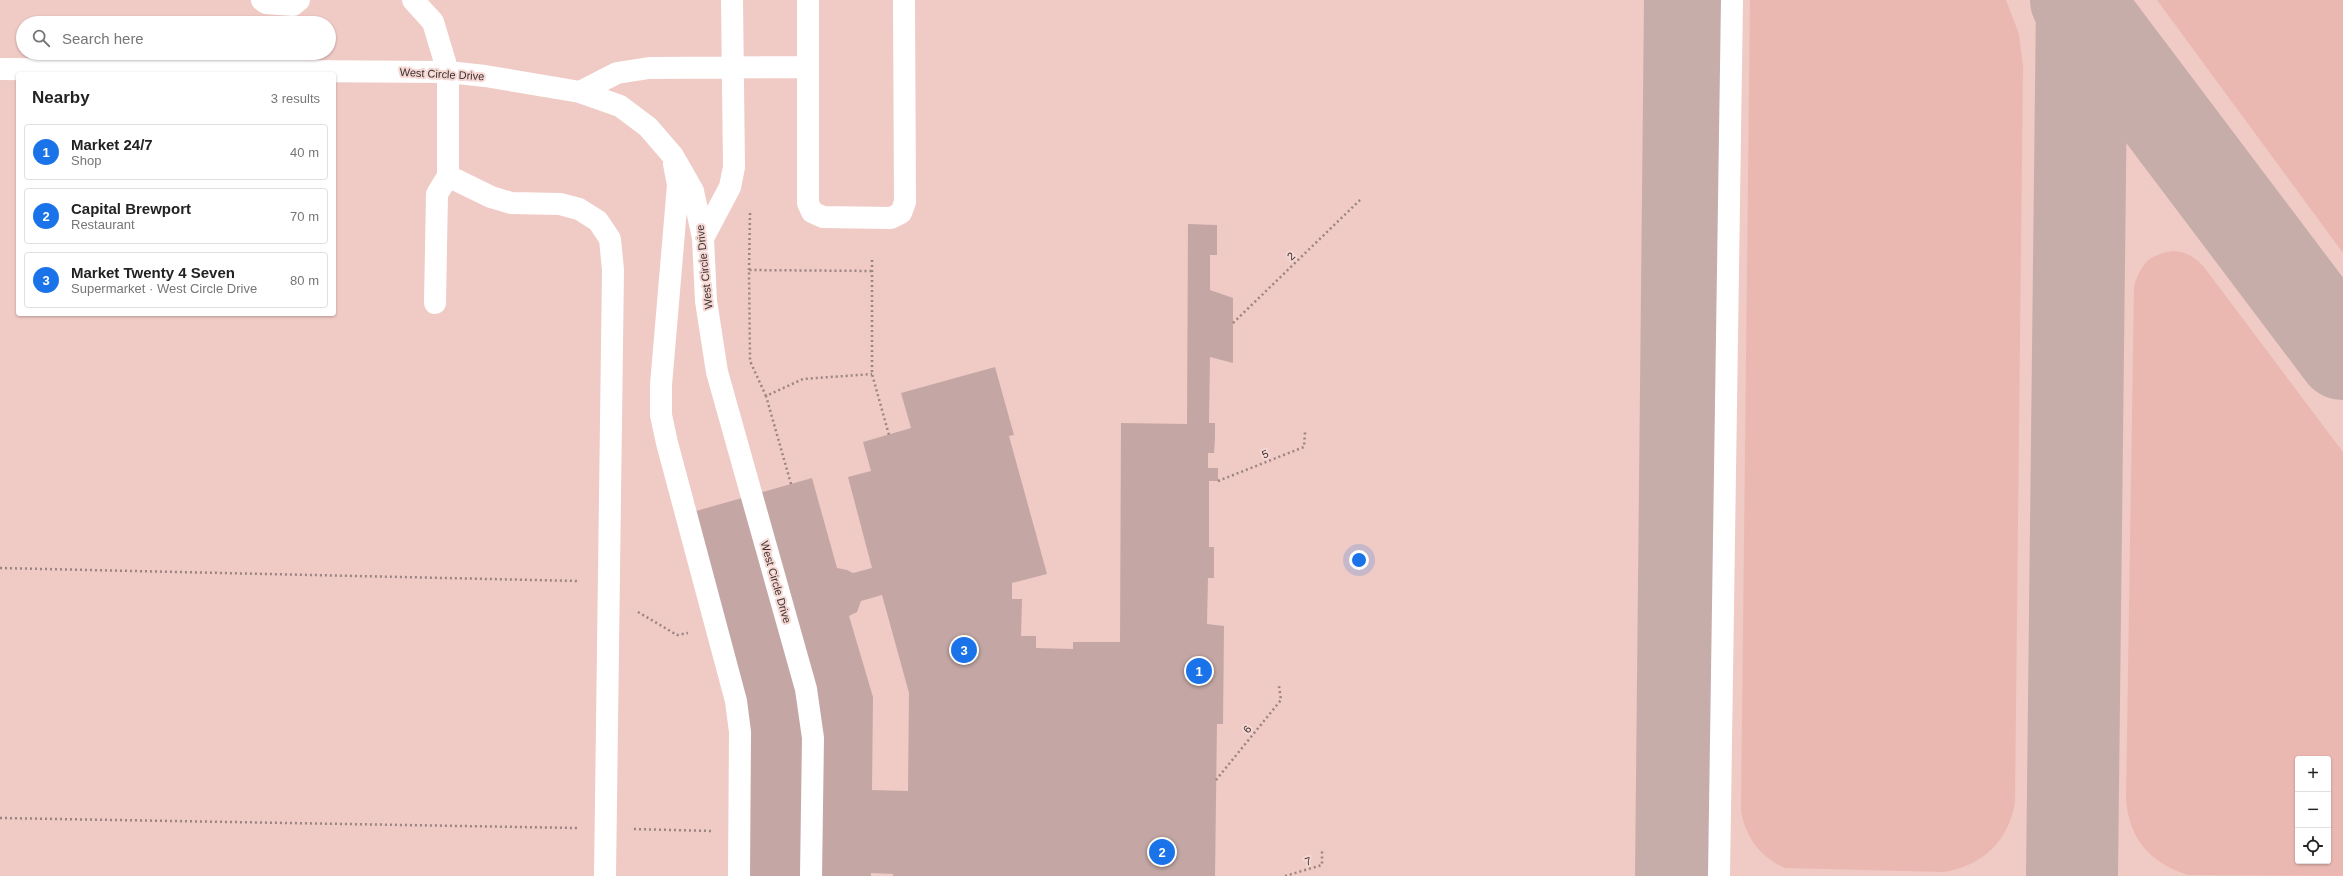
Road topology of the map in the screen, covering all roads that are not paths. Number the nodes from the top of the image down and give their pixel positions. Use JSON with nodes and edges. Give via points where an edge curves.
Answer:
{"nodes":[{"id":1,"x":262,"y":0,"type":"edge"},
{"id":2,"x":299,"y":0,"type":"edge"},
{"id":3,"x":413,"y":0,"type":"edge"},
{"id":4,"x":732,"y":0,"type":"edge"},
{"id":5,"x":808,"y":0,"type":"edge"},
{"id":6,"x":904,"y":0,"type":"edge"},
{"id":7,"x":1732,"y":0,"type":"edge"},
{"id":8,"x":734,"y":67,"type":"junction"},
{"id":9,"x":808,"y":67,"type":"junction"},
{"id":10,"x":0,"y":69,"type":"edge"},
{"id":11,"x":448,"y":72,"type":"junction"},
{"id":12,"x":580,"y":92,"type":"junction"},
{"id":13,"x":673,"y":156,"type":"junction"},
{"id":14,"x":448,"y":176,"type":"junction"},
{"id":15,"x":703,"y":238,"type":"junction"},
{"id":16,"x":435,"y":303,"type":"dead end"},
{"id":17,"x":605,"y":876,"type":"edge"},
{"id":18,"x":739,"y":876,"type":"edge"},
{"id":19,"x":811,"y":876,"type":"edge"},
{"id":20,"x":1719,"y":876,"type":"edge"}],
"edges":[{"from":1,"to":2,"type":"street","via":[[266,3],[293,5]]},
{"from":3,"to":11,"type":"street","via":[[434,22]]},
{"from":4,"to":8,"type":"street"},
{"from":5,"to":9,"type":"street"},
{"from":6,"to":9,"type":"street","via":[[905,202],[901,213],[884,218],[822,217],[812,212],[808,203]]},
{"from":7,"to":20,"type":"street"},
{"from":8,"to":9,"type":"street"},
{"from":8,"to":12,"type":"street","via":[[649,68],[617,73]]},
{"from":8,"to":15,"type":"street","via":[[734,167],[730,187]]},
{"from":10,"to":11,"type":"street","name":"West Circle Drive"},
{"from":11,"to":12,"type":"street","name":"West Circle Drive"},
{"from":11,"to":14,"type":"street"},
{"from":12,"to":13,"type":"street","name":"West Circle Drive","via":[[620,106],[648,127]]},
{"from":13,"to":15,"type":"street","name":"West Circle Drive","via":[[693,191]]},
{"from":13,"to":18,"type":"street","via":[[678,185],[661,385],[662,415],[667,443],[736,701],[740,732]]},
{"from":14,"to":16,"type":"street","via":[[437,194]]},
{"from":14,"to":17,"type":"street","via":[[491,197],[511,203],[560,204],[579,209],[598,221],[610,239],[613,258]]},
{"from":15,"to":19,"type":"street","name":"West Circle Drive","via":[[706,301],[717,372],[806,689],[813,738]]}]}
